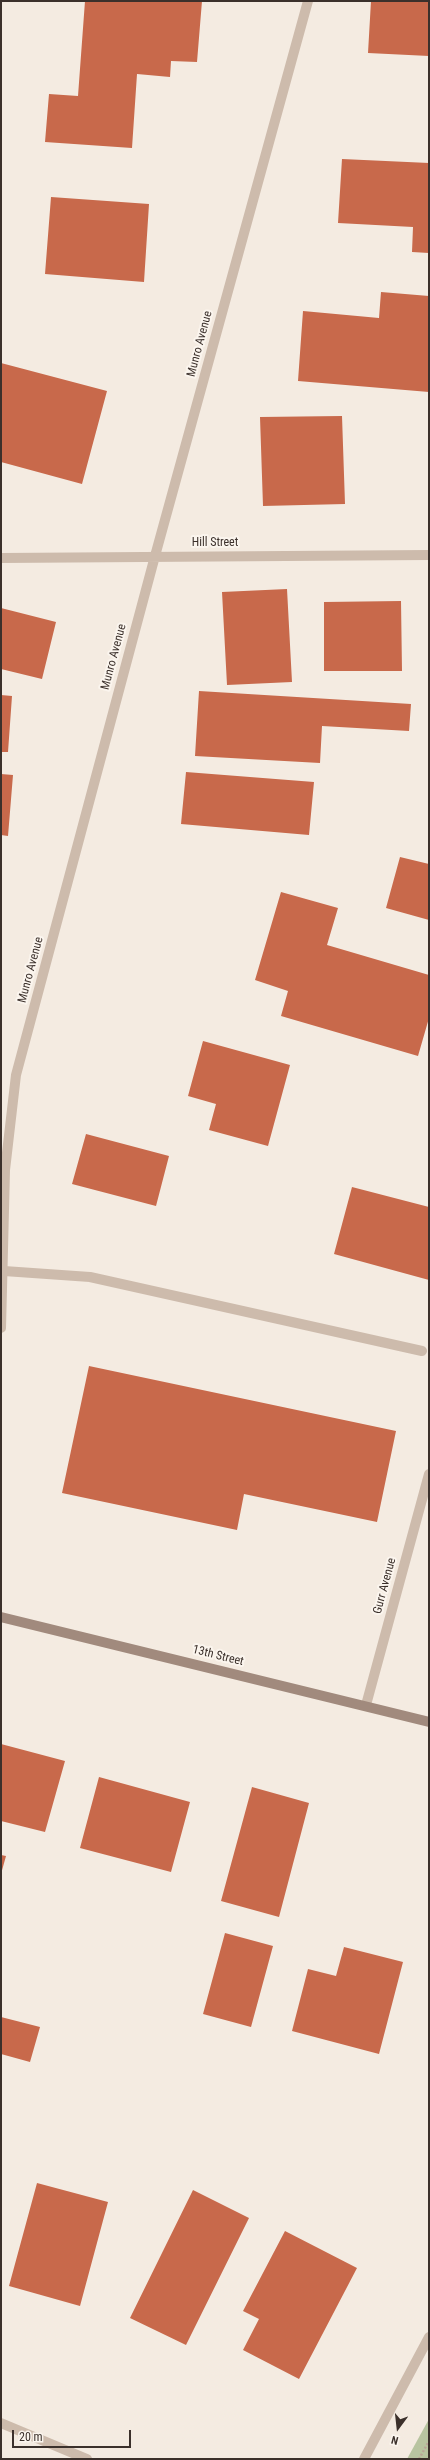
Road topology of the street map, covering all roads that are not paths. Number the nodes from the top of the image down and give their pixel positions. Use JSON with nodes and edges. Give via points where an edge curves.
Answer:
{"nodes":[{"id":1,"x":308,"y":1,"type":"edge"},
{"id":2,"x":429,"y":555,"type":"edge"},
{"id":3,"x":155,"y":556,"type":"junction"},
{"id":4,"x":1,"y":558,"type":"edge"},
{"id":5,"x":4,"y":1271,"type":"junction"},
{"id":6,"x":1,"y":1328,"type":"edge"},
{"id":7,"x":422,"y":1351,"type":"dead end"},
{"id":8,"x":429,"y":1474,"type":"edge"},
{"id":9,"x":1,"y":1617,"type":"edge"},
{"id":10,"x":366,"y":1705,"type":"junction"},
{"id":11,"x":429,"y":1722,"type":"edge"},
{"id":12,"x":429,"y":2337,"type":"edge"},
{"id":13,"x":1,"y":2423,"type":"edge"},
{"id":14,"x":87,"y":2459,"type":"edge"},
{"id":15,"x":364,"y":2459,"type":"edge"}],
"edges":[{"from":1,"to":3,"type":"street","name":"Munro Avenue"},
{"from":2,"to":3,"type":"street","name":"Hill Street"},
{"from":3,"to":4,"type":"street","name":"Hill Street"},
{"from":3,"to":5,"type":"street","name":"Munro Avenue","via":[[16,1075],[5,1170]]},
{"from":5,"to":6,"type":"street","name":"Munro Avenue"},
{"from":5,"to":7,"type":"street","via":[[90,1277]]},
{"from":8,"to":10,"type":"street","name":"Gurr Avenue"},
{"from":9,"to":10,"type":"main road","name":"13th Street"},
{"from":10,"to":11,"type":"main road","name":"13th Street"},
{"from":12,"to":15,"type":"street"},
{"from":13,"to":14,"type":"street"}]}
